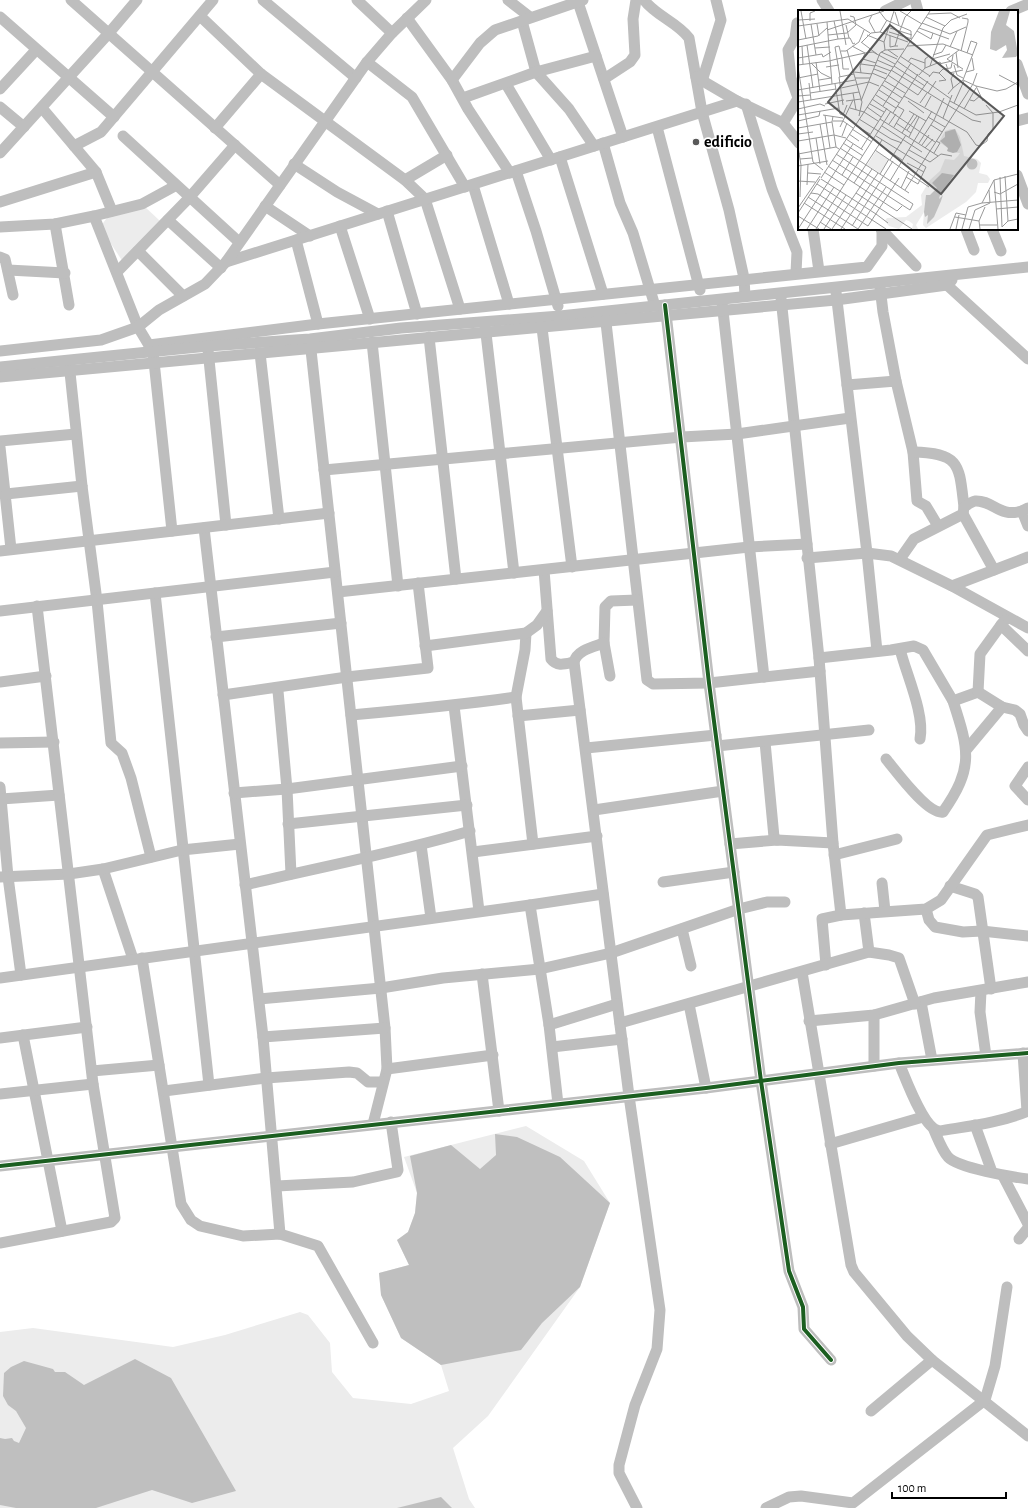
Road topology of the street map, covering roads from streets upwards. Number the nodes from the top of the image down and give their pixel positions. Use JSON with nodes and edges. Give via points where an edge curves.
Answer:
{"nodes":[{"id":1,"x":71,"y":0,"type":"edge"},
{"id":2,"x":137,"y":0,"type":"edge"},
{"id":3,"x":213,"y":0,"type":"edge"},
{"id":4,"x":263,"y":0,"type":"edge"},
{"id":5,"x":358,"y":0,"type":"edge"},
{"id":6,"x":426,"y":0,"type":"edge"},
{"id":7,"x":508,"y":0,"type":"edge"},
{"id":8,"x":636,"y":0,"type":"edge"},
{"id":9,"x":644,"y":0,"type":"edge"},
{"id":10,"x":716,"y":0,"type":"edge"},
{"id":11,"x":822,"y":0,"type":"edge"},
{"id":12,"x":907,"y":0,"type":"edge"},
{"id":13,"x":915,"y":0,"type":"edge"},
{"id":14,"x":580,"y":1,"type":"edge"},
{"id":15,"x":1028,"y":4,"type":"edge"},
{"id":16,"x":828,"y":10,"type":"edge"},
{"id":17,"x":887,"y":10,"type":"edge"},
{"id":18,"x":918,"y":10,"type":"edge"},
{"id":19,"x":1013,"y":10,"type":"edge"},
{"id":20,"x":200,"y":16,"type":"junction"},
{"id":21,"x":0,"y":17,"type":"edge"},
{"id":22,"x":407,"y":18,"type":"junction"},
{"id":23,"x":526,"y":19,"type":"junction"},
{"id":24,"x":797,"y":23,"type":"dead end"},
{"id":25,"x":109,"y":33,"type":"junction"},
{"id":26,"x":392,"y":33,"type":"junction"},
{"id":27,"x":36,"y":50,"type":"junction"},
{"id":28,"x":596,"y":56,"type":"junction"},
{"id":29,"x":367,"y":62,"type":"junction"},
{"id":30,"x":1018,"y":67,"type":"edge"},
{"id":31,"x":152,"y":71,"type":"junction"},
{"id":32,"x":536,"y":72,"type":"junction"},
{"id":33,"x":261,"y":74,"type":"junction"},
{"id":34,"x":70,"y":77,"type":"junction"},
{"id":35,"x":356,"y":78,"type":"junction"},
{"id":36,"x":604,"y":79,"type":"junction"},
{"id":37,"x":699,"y":79,"type":"junction"},
{"id":38,"x":452,"y":80,"type":"junction"},
{"id":39,"x":506,"y":84,"type":"junction"},
{"id":40,"x":0,"y":89,"type":"edge"},
{"id":41,"x":1028,"y":94,"type":"edge"},
{"id":42,"x":463,"y":98,"type":"junction"},
{"id":43,"x":798,"y":98,"type":"edge"},
{"id":44,"x":741,"y":103,"type":"junction"},
{"id":45,"x":0,"y":108,"type":"edge"},
{"id":46,"x":42,"y":108,"type":"junction"},
{"id":47,"x":702,"y":112,"type":"junction"},
{"id":48,"x":114,"y":118,"type":"junction"},
{"id":49,"x":1028,"y":118,"type":"edge"},
{"id":50,"x":326,"y":120,"type":"junction"},
{"id":51,"x":1018,"y":122,"type":"edge"},
{"id":52,"x":783,"y":123,"type":"junction"},
{"id":53,"x":24,"y":127,"type":"junction"},
{"id":54,"x":656,"y":127,"type":"junction"},
{"id":55,"x":215,"y":128,"type":"junction"},
{"id":56,"x":123,"y":136,"type":"dead end"},
{"id":57,"x":624,"y":137,"type":"junction"},
{"id":58,"x":798,"y":142,"type":"edge"},
{"id":59,"x":235,"y":145,"type":"junction"},
{"id":60,"x":598,"y":145,"type":"junction"},
{"id":61,"x":74,"y":146,"type":"junction"},
{"id":62,"x":0,"y":153,"type":"edge"},
{"id":63,"x":447,"y":155,"type":"junction"},
{"id":64,"x":555,"y":158,"type":"junction"},
{"id":65,"x":294,"y":164,"type":"junction"},
{"id":66,"x":96,"y":172,"type":"junction"},
{"id":67,"x":513,"y":172,"type":"junction"},
{"id":68,"x":405,"y":180,"type":"junction"},
{"id":69,"x":1018,"y":180,"type":"edge"},
{"id":70,"x":280,"y":185,"type":"junction"},
{"id":71,"x":175,"y":186,"type":"junction"},
{"id":72,"x":469,"y":186,"type":"junction"},
{"id":73,"x":189,"y":198,"type":"junction"},
{"id":74,"x":425,"y":199,"type":"junction"},
{"id":75,"x":0,"y":202,"type":"edge"},
{"id":76,"x":1024,"y":202,"type":"edge"},
{"id":77,"x":265,"y":206,"type":"junction"},
{"id":78,"x":112,"y":211,"type":"junction"},
{"id":79,"x":382,"y":213,"type":"junction"},
{"id":80,"x":94,"y":216,"type":"junction"},
{"id":81,"x":168,"y":220,"type":"junction"},
{"id":82,"x":55,"y":224,"type":"junction"},
{"id":83,"x":340,"y":226,"type":"junction"},
{"id":84,"x":0,"y":227,"type":"edge"},
{"id":85,"x":813,"y":230,"type":"edge"},
{"id":86,"x":881,"y":230,"type":"edge"},
{"id":87,"x":966,"y":230,"type":"edge"},
{"id":88,"x":992,"y":230,"type":"edge"},
{"id":89,"x":310,"y":236,"type":"junction"},
{"id":90,"x":296,"y":240,"type":"junction"},
{"id":91,"x":239,"y":242,"type":"junction"},
{"id":92,"x":974,"y":250,"type":"dead end"},
{"id":93,"x":138,"y":251,"type":"junction"},
{"id":94,"x":1000,"y":251,"type":"dead end"},
{"id":95,"x":0,"y":257,"type":"edge"},
{"id":96,"x":224,"y":265,"type":"junction"},
{"id":97,"x":916,"y":266,"type":"dead end"},
{"id":98,"x":1028,"y":267,"type":"edge"},
{"id":99,"x":8,"y":270,"type":"junction"},
{"id":100,"x":819,"y":271,"type":"junction"},
{"id":101,"x":117,"y":272,"type":"junction"},
{"id":102,"x":65,"y":273,"type":"junction"},
{"id":103,"x":796,"y":273,"type":"junction"},
{"id":104,"x":958,"y":273,"type":"junction"},
{"id":105,"x":744,"y":278,"type":"junction"},
{"id":106,"x":880,"y":281,"type":"junction"},
{"id":107,"x":698,"y":284,"type":"junction"},
{"id":108,"x":947,"y":285,"type":"junction"},
{"id":109,"x":835,"y":286,"type":"junction"},
{"id":110,"x":650,"y":289,"type":"junction"},
{"id":111,"x":603,"y":294,"type":"junction"},
{"id":112,"x":880,"y":294,"type":"junction"},
{"id":113,"x":13,"y":295,"type":"dead end"},
{"id":114,"x":183,"y":296,"type":"junction"},
{"id":115,"x":745,"y":296,"type":"junction"},
{"id":116,"x":721,"y":298,"type":"junction"},
{"id":117,"x":556,"y":299,"type":"junction"},
{"id":118,"x":781,"y":299,"type":"junction"},
{"id":119,"x":702,"y":300,"type":"junction"},
{"id":120,"x":836,"y":300,"type":"junction"},
{"id":121,"x":509,"y":304,"type":"junction"},
{"id":122,"x":69,"y":305,"type":"dead end"},
{"id":123,"x":662,"y":308,"type":"junction"},
{"id":124,"x":460,"y":309,"type":"junction"},
{"id":125,"x":723,"y":309,"type":"junction"},
{"id":126,"x":417,"y":314,"type":"junction"},
{"id":127,"x":560,"y":316,"type":"junction"},
{"id":128,"x":605,"y":316,"type":"junction"},
{"id":129,"x":370,"y":319,"type":"junction"},
{"id":130,"x":541,"y":322,"type":"junction"},
{"id":131,"x":318,"y":324,"type":"junction"},
{"id":132,"x":138,"y":327,"type":"junction"},
{"id":133,"x":485,"y":327,"type":"junction"},
{"id":134,"x":429,"y":337,"type":"junction"},
{"id":135,"x":101,"y":340,"type":"junction"},
{"id":136,"x":372,"y":342,"type":"junction"},
{"id":137,"x":311,"y":343,"type":"junction"},
{"id":138,"x":208,"y":346,"type":"junction"},
{"id":139,"x":0,"y":351,"type":"edge"},
{"id":140,"x":260,"y":352,"type":"junction"},
{"id":141,"x":152,"y":353,"type":"junction"},
{"id":142,"x":93,"y":357,"type":"junction"},
{"id":143,"x":209,"y":357,"type":"junction"},
{"id":144,"x":1028,"y":359,"type":"edge"},
{"id":145,"x":69,"y":365,"type":"junction"},
{"id":146,"x":0,"y":368,"type":"edge"},
{"id":147,"x":0,"y":377,"type":"edge"},
{"id":148,"x":896,"y":381,"type":"junction"},
{"id":149,"x":846,"y":385,"type":"junction"},
{"id":150,"x":850,"y":418,"type":"junction"},
{"id":151,"x":795,"y":425,"type":"junction"},
{"id":152,"x":76,"y":434,"type":"junction"},
{"id":153,"x":737,"y":434,"type":"junction"},
{"id":154,"x":682,"y":437,"type":"junction"},
{"id":155,"x":0,"y":441,"type":"edge"},
{"id":156,"x":620,"y":443,"type":"junction"},
{"id":157,"x":0,"y":447,"type":"edge"},
{"id":158,"x":558,"y":450,"type":"junction"},
{"id":159,"x":913,"y":452,"type":"junction"},
{"id":160,"x":500,"y":454,"type":"junction"},
{"id":161,"x":443,"y":460,"type":"junction"},
{"id":162,"x":385,"y":465,"type":"junction"},
{"id":163,"x":324,"y":470,"type":"junction"},
{"id":164,"x":82,"y":486,"type":"junction"},
{"id":165,"x":6,"y":494,"type":"junction"},
{"id":166,"x":1025,"y":509,"type":"edge"},
{"id":167,"x":963,"y":511,"type":"junction"},
{"id":168,"x":329,"y":513,"type":"junction"},
{"id":169,"x":279,"y":519,"type":"junction"},
{"id":170,"x":226,"y":525,"type":"junction"},
{"id":171,"x":938,"y":526,"type":"junction"},
{"id":172,"x":1028,"y":526,"type":"edge"},
{"id":173,"x":204,"y":528,"type":"junction"},
{"id":174,"x":172,"y":531,"type":"junction"},
{"id":175,"x":89,"y":541,"type":"junction"},
{"id":176,"x":806,"y":544,"type":"junction"},
{"id":177,"x":749,"y":547,"type":"junction"},
{"id":178,"x":11,"y":549,"type":"junction"},
{"id":179,"x":0,"y":551,"type":"edge"},
{"id":180,"x":694,"y":553,"type":"junction"},
{"id":181,"x":867,"y":554,"type":"junction"},
{"id":182,"x":807,"y":558,"type":"junction"},
{"id":183,"x":900,"y":559,"type":"junction"},
{"id":184,"x":634,"y":560,"type":"junction"},
{"id":185,"x":1026,"y":560,"type":"edge"},
{"id":186,"x":572,"y":566,"type":"junction"},
{"id":187,"x":544,"y":570,"type":"junction"},
{"id":188,"x":994,"y":570,"type":"junction"},
{"id":189,"x":335,"y":572,"type":"junction"},
{"id":190,"x":514,"y":573,"type":"junction"},
{"id":191,"x":456,"y":579,"type":"junction"},
{"id":192,"x":418,"y":583,"type":"junction"},
{"id":193,"x":210,"y":586,"type":"junction"},
{"id":194,"x":398,"y":586,"type":"junction"},
{"id":195,"x":952,"y":586,"type":"junction"},
{"id":196,"x":338,"y":592,"type":"junction"},
{"id":197,"x":154,"y":593,"type":"junction"},
{"id":198,"x":637,"y":600,"type":"junction"},
{"id":199,"x":97,"y":601,"type":"junction"},
{"id":200,"x":37,"y":606,"type":"junction"},
{"id":201,"x":0,"y":611,"type":"edge"},
{"id":202,"x":547,"y":611,"type":"junction"},
{"id":203,"x":1004,"y":621,"type":"junction"},
{"id":204,"x":341,"y":623,"type":"junction"},
{"id":205,"x":1028,"y":628,"type":"edge"},
{"id":206,"x":526,"y":633,"type":"junction"},
{"id":207,"x":216,"y":637,"type":"junction"},
{"id":208,"x":604,"y":643,"type":"junction"},
{"id":209,"x":425,"y":646,"type":"junction"},
{"id":210,"x":900,"y":649,"type":"junction"},
{"id":211,"x":1028,"y":651,"type":"edge"},
{"id":212,"x":877,"y":652,"type":"junction"},
{"id":213,"x":819,"y":658,"type":"junction"},
{"id":214,"x":574,"y":662,"type":"junction"},
{"id":215,"x":820,"y":671,"type":"junction"},
{"id":216,"x":46,"y":676,"type":"junction"},
{"id":217,"x":610,"y":676,"type":"dead end"},
{"id":218,"x":347,"y":677,"type":"junction"},
{"id":219,"x":764,"y":677,"type":"junction"},
{"id":220,"x":0,"y":682,"type":"edge"},
{"id":221,"x":709,"y":683,"type":"junction"},
{"id":222,"x":275,"y":688,"type":"junction"},
{"id":223,"x":978,"y":692,"type":"junction"},
{"id":224,"x":223,"y":695,"type":"junction"},
{"id":225,"x":516,"y":697,"type":"junction"},
{"id":226,"x":953,"y":702,"type":"junction"},
{"id":227,"x":454,"y":706,"type":"junction"},
{"id":228,"x":1002,"y":706,"type":"junction"},
{"id":229,"x":580,"y":710,"type":"junction"},
{"id":230,"x":351,"y":715,"type":"junction"},
{"id":231,"x":518,"y":716,"type":"junction"},
{"id":232,"x":869,"y":730,"type":"dead end"},
{"id":233,"x":1028,"y":731,"type":"edge"},
{"id":234,"x":825,"y":736,"type":"junction"},
{"id":235,"x":920,"y":739,"type":"dead end"},
{"id":236,"x":716,"y":741,"type":"junction"},
{"id":237,"x":54,"y":742,"type":"junction"},
{"id":238,"x":765,"y":742,"type":"junction"},
{"id":239,"x":0,"y":743,"type":"edge"},
{"id":240,"x":586,"y":748,"type":"junction"},
{"id":241,"x":967,"y":749,"type":"junction"},
{"id":242,"x":886,"y":759,"type":"dead end"},
{"id":243,"x":462,"y":766,"type":"junction"},
{"id":244,"x":1028,"y":767,"type":"edge"},
{"id":245,"x":358,"y":778,"type":"junction"},
{"id":246,"x":287,"y":789,"type":"junction"},
{"id":247,"x":723,"y":791,"type":"junction"},
{"id":248,"x":1,"y":793,"type":"edge"},
{"id":249,"x":234,"y":793,"type":"junction"},
{"id":250,"x":60,"y":795,"type":"junction"},
{"id":251,"x":1028,"y":800,"type":"edge"},
{"id":252,"x":466,"y":804,"type":"junction"},
{"id":253,"x":594,"y":810,"type":"junction"},
{"id":254,"x":362,"y":816,"type":"junction"},
{"id":255,"x":288,"y":824,"type":"junction"},
{"id":256,"x":1028,"y":825,"type":"edge"},
{"id":257,"x":470,"y":831,"type":"junction"},
{"id":258,"x":597,"y":836,"type":"junction"},
{"id":259,"x":897,"y":839,"type":"dead end"},
{"id":260,"x":776,"y":840,"type":"junction"},
{"id":261,"x":832,"y":843,"type":"junction"},
{"id":262,"x":240,"y":844,"type":"junction"},
{"id":263,"x":533,"y":844,"type":"junction"},
{"id":264,"x":730,"y":844,"type":"junction"},
{"id":265,"x":421,"y":846,"type":"junction"},
{"id":266,"x":182,"y":850,"type":"junction"},
{"id":267,"x":473,"y":852,"type":"junction"},
{"id":268,"x":834,"y":855,"type":"junction"},
{"id":269,"x":151,"y":857,"type":"junction"},
{"id":270,"x":367,"y":857,"type":"junction"},
{"id":271,"x":103,"y":869,"type":"junction"},
{"id":272,"x":734,"y":872,"type":"junction"},
{"id":273,"x":69,"y":874,"type":"junction"},
{"id":274,"x":291,"y":874,"type":"junction"},
{"id":275,"x":4,"y":877,"type":"edge"},
{"id":276,"x":663,"y":882,"type":"dead end"},
{"id":277,"x":882,"y":883,"type":"dead end"},
{"id":278,"x":245,"y":885,"type":"junction"},
{"id":279,"x":950,"y":886,"type":"junction"},
{"id":280,"x":603,"y":894,"type":"junction"},
{"id":281,"x":785,"y":902,"type":"dead end"},
{"id":282,"x":530,"y":905,"type":"junction"},
{"id":283,"x":738,"y":909,"type":"junction"},
{"id":284,"x":926,"y":909,"type":"junction"},
{"id":285,"x":479,"y":911,"type":"junction"},
{"id":286,"x":885,"y":911,"type":"junction"},
{"id":287,"x":864,"y":913,"type":"junction"},
{"id":288,"x":841,"y":915,"type":"junction"},
{"id":289,"x":431,"y":918,"type":"junction"},
{"id":290,"x":374,"y":926,"type":"junction"},
{"id":291,"x":682,"y":928,"type":"junction"},
{"id":292,"x":982,"y":931,"type":"junction"},
{"id":293,"x":1028,"y":936,"type":"edge"},
{"id":294,"x":252,"y":943,"type":"junction"},
{"id":295,"x":194,"y":951,"type":"junction"},
{"id":296,"x":612,"y":952,"type":"junction"},
{"id":297,"x":869,"y":952,"type":"junction"},
{"id":298,"x":137,"y":959,"type":"junction"},
{"id":299,"x":826,"y":965,"type":"junction"},
{"id":300,"x":80,"y":966,"type":"junction"},
{"id":301,"x":690,"y":966,"type":"dead end"},
{"id":302,"x":540,"y":969,"type":"junction"},
{"id":303,"x":802,"y":972,"type":"junction"},
{"id":304,"x":482,"y":974,"type":"junction"},
{"id":305,"x":21,"y":975,"type":"junction"},
{"id":306,"x":0,"y":978,"type":"edge"},
{"id":307,"x":1028,"y":982,"type":"edge"},
{"id":308,"x":749,"y":987,"type":"junction"},
{"id":309,"x":381,"y":988,"type":"junction"},
{"id":310,"x":986,"y":990,"type":"junction"},
{"id":311,"x":259,"y":999,"type":"junction"},
{"id":312,"x":918,"y":1003,"type":"junction"},
{"id":313,"x":617,"y":1004,"type":"junction"},
{"id":314,"x":689,"y":1004,"type":"junction"},
{"id":315,"x":874,"y":1015,"type":"junction"},
{"id":316,"x":809,"y":1021,"type":"junction"},
{"id":317,"x":620,"y":1023,"type":"junction"},
{"id":318,"x":549,"y":1025,"type":"junction"},
{"id":319,"x":87,"y":1027,"type":"junction"},
{"id":320,"x":385,"y":1028,"type":"junction"},
{"id":321,"x":23,"y":1035,"type":"junction"},
{"id":322,"x":263,"y":1037,"type":"junction"},
{"id":323,"x":0,"y":1038,"type":"edge"},
{"id":324,"x":622,"y":1039,"type":"junction"},
{"id":325,"x":552,"y":1047,"type":"junction"},
{"id":326,"x":1026,"y":1053,"type":"edge"},
{"id":327,"x":493,"y":1055,"type":"junction"},
{"id":328,"x":986,"y":1056,"type":"junction"},
{"id":329,"x":932,"y":1060,"type":"junction"},
{"id":330,"x":899,"y":1063,"type":"junction"},
{"id":331,"x":159,"y":1066,"type":"junction"},
{"id":332,"x":874,"y":1066,"type":"junction"},
{"id":333,"x":387,"y":1069,"type":"junction"},
{"id":334,"x":92,"y":1071,"type":"junction"},
{"id":335,"x":818,"y":1072,"type":"junction"},
{"id":336,"x":266,"y":1078,"type":"junction"},
{"id":337,"x":761,"y":1081,"type":"junction"},
{"id":338,"x":383,"y":1082,"type":"junction"},
{"id":339,"x":94,"y":1084,"type":"junction"},
{"id":340,"x":209,"y":1085,"type":"junction"},
{"id":341,"x":706,"y":1088,"type":"junction"},
{"id":342,"x":34,"y":1090,"type":"junction"},
{"id":343,"x":164,"y":1091,"type":"junction"},
{"id":344,"x":0,"y":1094,"type":"edge"},
{"id":345,"x":629,"y":1096,"type":"junction"},
{"id":346,"x":558,"y":1104,"type":"junction"},
{"id":347,"x":499,"y":1111,"type":"junction"},
{"id":348,"x":1028,"y":1111,"type":"edge"},
{"id":349,"x":923,"y":1117,"type":"junction"},
{"id":350,"x":391,"y":1122,"type":"junction"},
{"id":351,"x":373,"y":1124,"type":"junction"},
{"id":352,"x":975,"y":1125,"type":"junction"},
{"id":353,"x":934,"y":1130,"type":"junction"},
{"id":354,"x":272,"y":1134,"type":"junction"},
{"id":355,"x":830,"y":1144,"type":"junction"},
{"id":356,"x":172,"y":1146,"type":"junction"},
{"id":357,"x":104,"y":1154,"type":"junction"},
{"id":358,"x":49,"y":1161,"type":"junction"},
{"id":359,"x":0,"y":1166,"type":"edge"},
{"id":360,"x":992,"y":1172,"type":"junction"},
{"id":361,"x":1003,"y":1176,"type":"junction"},
{"id":362,"x":1028,"y":1179,"type":"edge"},
{"id":363,"x":277,"y":1186,"type":"junction"},
{"id":364,"x":1028,"y":1224,"type":"edge"},
{"id":365,"x":1028,"y":1228,"type":"edge"},
{"id":366,"x":62,"y":1231,"type":"junction"},
{"id":367,"x":280,"y":1234,"type":"junction"},
{"id":368,"x":1019,"y":1239,"type":"dead end"},
{"id":369,"x":0,"y":1243,"type":"edge"},
{"id":370,"x":1007,"y":1287,"type":"dead end"},
{"id":371,"x":373,"y":1343,"type":"dead end"},
{"id":372,"x":831,"y":1360,"type":"dead end"},
{"id":373,"x":932,"y":1360,"type":"junction"},
{"id":374,"x":984,"y":1400,"type":"junction"},
{"id":375,"x":871,"y":1411,"type":"dead end"},
{"id":376,"x":1028,"y":1436,"type":"edge"},
{"id":377,"x":637,"y":1508,"type":"edge"},
{"id":378,"x":766,"y":1508,"type":"edge"}],
"edges":[{"from":1,"to":25,"type":"street"},
{"from":2,"to":25,"type":"street"},
{"from":3,"to":20,"type":"street"},
{"from":4,"to":35,"type":"street"},
{"from":5,"to":26,"type":"street"},
{"from":6,"to":22,"type":"street"},
{"from":7,"to":23,"type":"street"},
{"from":8,"to":36,"type":"street","via":[[633,19],[635,56]]},
{"from":9,"to":37,"type":"street","via":[[661,18],[689,38]]},
{"from":10,"to":37,"type":"street","via":[[721,20]]},
{"from":11,"to":16,"type":"street"},
{"from":12,"to":17,"type":"street"},
{"from":13,"to":18,"type":"street"},
{"from":14,"to":23,"type":"street"},
{"from":14,"to":28,"type":"street"},
{"from":15,"to":19,"type":"street"},
{"from":20,"to":31,"type":"street"},
{"from":20,"to":33,"type":"street"},
{"from":21,"to":27,"type":"street"},
{"from":22,"to":26,"type":"street"},
{"from":22,"to":38,"type":"street"},
{"from":23,"to":32,"type":"street"},
{"from":23,"to":38,"type":"street","via":[[487,35]]},
{"from":24,"to":43,"type":"street","via":[[795,38],[788,50],[791,78]]},
{"from":25,"to":31,"type":"street"},
{"from":25,"to":34,"type":"street"},
{"from":26,"to":29,"type":"street"},
{"from":27,"to":34,"type":"street"},
{"from":27,"to":40,"type":"street"},
{"from":28,"to":32,"type":"street"},
{"from":28,"to":36,"type":"street"},
{"from":29,"to":35,"type":"street"},
{"from":29,"to":63,"type":"street","via":[[412,97]]},
{"from":30,"to":41,"type":"street"},
{"from":31,"to":48,"type":"street"},
{"from":31,"to":55,"type":"street"},
{"from":32,"to":39,"type":"street"},
{"from":32,"to":60,"type":"street"},
{"from":33,"to":50,"type":"street"},
{"from":33,"to":55,"type":"street"},
{"from":34,"to":46,"type":"street"},
{"from":34,"to":48,"type":"street"},
{"from":35,"to":50,"type":"street"},
{"from":36,"to":57,"type":"street"},
{"from":37,"to":44,"type":"street"},
{"from":37,"to":47,"type":"street"},
{"from":38,"to":42,"type":"street"},
{"from":39,"to":42,"type":"street"},
{"from":39,"to":64,"type":"street"},
{"from":42,"to":67,"type":"street","via":[[468,109]]},
{"from":43,"to":52,"type":"street"},
{"from":44,"to":47,"type":"street"},
{"from":44,"to":52,"type":"street"},
{"from":44,"to":103,"type":"street","via":[[797,252]]},
{"from":45,"to":53,"type":"street"},
{"from":46,"to":53,"type":"street"},
{"from":46,"to":61,"type":"street"},
{"from":47,"to":54,"type":"street"},
{"from":47,"to":105,"type":"street","via":[[729,210]]},
{"from":48,"to":61,"type":"street","via":[[101,132]]},
{"from":49,"to":51,"type":"street"},
{"from":50,"to":65,"type":"street"},
{"from":50,"to":68,"type":"street"},
{"from":52,"to":58,"type":"street"},
{"from":53,"to":62,"type":"street"},
{"from":54,"to":57,"type":"street"},
{"from":54,"to":107,"type":"street"},
{"from":55,"to":59,"type":"street"},
{"from":56,"to":71,"type":"street"},
{"from":57,"to":60,"type":"street"},
{"from":59,"to":70,"type":"street"},
{"from":59,"to":73,"type":"street"},
{"from":60,"to":64,"type":"street"},
{"from":60,"to":110,"type":"street","via":[[633,233]]},
{"from":61,"to":66,"type":"street"},
{"from":63,"to":68,"type":"street"},
{"from":63,"to":72,"type":"street"},
{"from":64,"to":67,"type":"street"},
{"from":64,"to":111,"type":"street"},
{"from":65,"to":70,"type":"street"},
{"from":65,"to":79,"type":"street","via":[[337,192]]},
{"from":66,"to":75,"type":"street"},
{"from":66,"to":78,"type":"street"},
{"from":67,"to":72,"type":"street"},
{"from":67,"to":117,"type":"street","via":[[536,231]]},
{"from":68,"to":74,"type":"street"},
{"from":69,"to":76,"type":"street"},
{"from":70,"to":77,"type":"street"},
{"from":71,"to":73,"type":"street"},
{"from":71,"to":78,"type":"street","via":[[142,204]]},
{"from":72,"to":74,"type":"street"},
{"from":72,"to":121,"type":"street"},
{"from":73,"to":81,"type":"street"},
{"from":73,"to":91,"type":"street"},
{"from":74,"to":79,"type":"street"},
{"from":74,"to":124,"type":"street"},
{"from":77,"to":89,"type":"street"},
{"from":77,"to":91,"type":"street"},
{"from":78,"to":80,"type":"street"},
{"from":79,"to":83,"type":"street"},
{"from":79,"to":126,"type":"street"},
{"from":80,"to":82,"type":"street"},
{"from":80,"to":101,"type":"street"},
{"from":81,"to":93,"type":"street"},
{"from":81,"to":96,"type":"street"},
{"from":82,"to":84,"type":"street"},
{"from":82,"to":102,"type":"street"},
{"from":83,"to":89,"type":"street"},
{"from":83,"to":129,"type":"street"},
{"from":85,"to":100,"type":"street"},
{"from":86,"to":97,"type":"street"},
{"from":86,"to":100,"type":"street","via":[[882,246],[868,266]]},
{"from":87,"to":92,"type":"street"},
{"from":88,"to":94,"type":"street"},
{"from":89,"to":90,"type":"street"},
{"from":90,"to":96,"type":"street"},
{"from":90,"to":131,"type":"street"},
{"from":91,"to":96,"type":"street"},
{"from":93,"to":101,"type":"street"},
{"from":93,"to":114,"type":"street"},
{"from":95,"to":99,"type":"street","via":[[5,259]]},
{"from":96,"to":114,"type":"street","via":[[205,284]]},
{"from":98,"to":104,"type":"street"},
{"from":99,"to":102,"type":"street"},
{"from":99,"to":113,"type":"street"},
{"from":100,"to":103,"type":"street"},
{"from":101,"to":132,"type":"street"},
{"from":102,"to":122,"type":"street"},
{"from":103,"to":105,"type":"street"},
{"from":104,"to":106,"type":"street"},
{"from":104,"to":108,"type":"street"},
{"from":105,"to":107,"type":"street"},
{"from":105,"to":115,"type":"street"},
{"from":106,"to":109,"type":"street"},
{"from":106,"to":112,"type":"street"},
{"from":107,"to":110,"type":"street"},
{"from":107,"to":119,"type":"street"},
{"from":108,"to":112,"type":"street"},
{"from":108,"to":144,"type":"street"},
{"from":109,"to":118,"type":"street"},
{"from":109,"to":120,"type":"street"},
{"from":110,"to":111,"type":"street"},
{"from":110,"to":123,"type":"street"},
{"from":111,"to":117,"type":"street"},
{"from":112,"to":120,"type":"street"},
{"from":112,"to":148,"type":"street"},
{"from":114,"to":132,"type":"street","via":[[159,310]]},
{"from":115,"to":116,"type":"street"},
{"from":115,"to":118,"type":"street"},
{"from":116,"to":119,"type":"street"},
{"from":116,"to":125,"type":"street"},
{"from":117,"to":121,"type":"street"},
{"from":117,"to":127,"type":"street"},
{"from":118,"to":120,"type":"street"},
{"from":118,"to":125,"type":"street"},
{"from":118,"to":151,"type":"street"},
{"from":119,"to":123,"type":"street"},
{"from":120,"to":149,"type":"street"},
{"from":121,"to":124,"type":"street"},
{"from":123,"to":125,"type":"street"},
{"from":123,"to":128,"type":"street"},
{"from":123,"to":154,"type":"street"},
{"from":124,"to":126,"type":"street"},
{"from":125,"to":153,"type":"street"},
{"from":126,"to":129,"type":"street"},
{"from":127,"to":128,"type":"street"},
{"from":127,"to":130,"type":"street"},
{"from":128,"to":130,"type":"street"},
{"from":128,"to":156,"type":"street"},
{"from":129,"to":131,"type":"street"},
{"from":130,"to":133,"type":"street"},
{"from":130,"to":158,"type":"street"},
{"from":131,"to":141,"type":"street"},
{"from":132,"to":135,"type":"street"},
{"from":132,"to":141,"type":"street"},
{"from":133,"to":134,"type":"street"},
{"from":133,"to":137,"type":"street","via":[[401,328]]},
{"from":133,"to":160,"type":"street"},
{"from":134,"to":136,"type":"street"},
{"from":134,"to":161,"type":"street"},
{"from":135,"to":139,"type":"street"},
{"from":135,"to":142,"type":"street"},
{"from":136,"to":137,"type":"street"},
{"from":136,"to":162,"type":"street"},
{"from":137,"to":138,"type":"street"},
{"from":137,"to":140,"type":"street"},
{"from":137,"to":163,"type":"street"},
{"from":138,"to":141,"type":"street"},
{"from":138,"to":143,"type":"street"},
{"from":140,"to":143,"type":"street"},
{"from":140,"to":169,"type":"street"},
{"from":141,"to":142,"type":"street"},
{"from":141,"to":143,"type":"street"},
{"from":141,"to":145,"type":"street"},
{"from":141,"to":174,"type":"street"},
{"from":142,"to":145,"type":"street"},
{"from":143,"to":170,"type":"street"},
{"from":145,"to":146,"type":"street"},
{"from":145,"to":147,"type":"street"},
{"from":145,"to":152,"type":"street"},
{"from":148,"to":149,"type":"street"},
{"from":148,"to":159,"type":"street"},
{"from":149,"to":150,"type":"street"},
{"from":150,"to":151,"type":"street"},
{"from":150,"to":181,"type":"street"},
{"from":151,"to":153,"type":"street"},
{"from":151,"to":176,"type":"street"},
{"from":152,"to":155,"type":"street"},
{"from":152,"to":164,"type":"street"},
{"from":153,"to":154,"type":"street"},
{"from":153,"to":177,"type":"street"},
{"from":154,"to":156,"type":"street"},
{"from":154,"to":180,"type":"street"},
{"from":156,"to":158,"type":"street"},
{"from":156,"to":184,"type":"street"},
{"from":157,"to":165,"type":"street"},
{"from":158,"to":160,"type":"street"},
{"from":158,"to":186,"type":"street"},
{"from":159,"to":167,"type":"street","via":[[941,455],[960,470]]},
{"from":159,"to":171,"type":"street","via":[[917,502],[926,506]]},
{"from":160,"to":161,"type":"street"},
{"from":160,"to":190,"type":"street"},
{"from":161,"to":162,"type":"street"},
{"from":161,"to":191,"type":"street"},
{"from":162,"to":163,"type":"street"},
{"from":162,"to":194,"type":"street"},
{"from":163,"to":168,"type":"street"},
{"from":164,"to":165,"type":"street"},
{"from":164,"to":175,"type":"street"},
{"from":165,"to":178,"type":"street"},
{"from":166,"to":167,"type":"street","via":[[1011,514],[976,501]]},
{"from":166,"to":172,"type":"street"},
{"from":167,"to":171,"type":"street"},
{"from":167,"to":188,"type":"street"},
{"from":168,"to":169,"type":"street"},
{"from":168,"to":189,"type":"street"},
{"from":169,"to":170,"type":"street"},
{"from":170,"to":173,"type":"street"},
{"from":171,"to":183,"type":"street","via":[[914,539]]},
{"from":173,"to":174,"type":"street"},
{"from":173,"to":193,"type":"street"},
{"from":174,"to":175,"type":"street"},
{"from":175,"to":178,"type":"street"},
{"from":175,"to":199,"type":"street"},
{"from":176,"to":177,"type":"street"},
{"from":176,"to":182,"type":"street"},
{"from":177,"to":180,"type":"street"},
{"from":177,"to":219,"type":"street"},
{"from":178,"to":179,"type":"street"},
{"from":180,"to":184,"type":"street"},
{"from":180,"to":221,"type":"street"},
{"from":181,"to":182,"type":"street"},
{"from":181,"to":183,"type":"street","via":[[882,554]]},
{"from":181,"to":212,"type":"street"},
{"from":182,"to":213,"type":"street"},
{"from":183,"to":195,"type":"street"},
{"from":184,"to":186,"type":"street"},
{"from":184,"to":198,"type":"street"},
{"from":185,"to":188,"type":"street"},
{"from":186,"to":187,"type":"street"},
{"from":187,"to":190,"type":"street"},
{"from":187,"to":202,"type":"street"},
{"from":188,"to":195,"type":"street"},
{"from":189,"to":193,"type":"street"},
{"from":189,"to":196,"type":"street"},
{"from":190,"to":191,"type":"street"},
{"from":191,"to":192,"type":"street"},
{"from":192,"to":194,"type":"street"},
{"from":192,"to":209,"type":"street"},
{"from":193,"to":197,"type":"street"},
{"from":193,"to":207,"type":"street"},
{"from":194,"to":196,"type":"street"},
{"from":195,"to":203,"type":"street"},
{"from":196,"to":204,"type":"street"},
{"from":197,"to":199,"type":"street"},
{"from":197,"to":266,"type":"street"},
{"from":198,"to":208,"type":"street","via":[[611,601],[605,607]]},
{"from":198,"to":221,"type":"street","via":[[647,680],[652,684]]},
{"from":199,"to":200,"type":"street"},
{"from":199,"to":269,"type":"street","via":[[111,743],[122,753],[131,778]]},
{"from":200,"to":201,"type":"street"},
{"from":200,"to":216,"type":"street"},
{"from":202,"to":206,"type":"street","via":[[537,625]]},
{"from":202,"to":214,"type":"street","via":[[551,659],[554,664],[560,665]]},
{"from":203,"to":205,"type":"street"},
{"from":203,"to":211,"type":"street"},
{"from":203,"to":223,"type":"street","via":[[980,654]]},
{"from":204,"to":207,"type":"street"},
{"from":204,"to":218,"type":"street"},
{"from":206,"to":209,"type":"street"},
{"from":206,"to":225,"type":"street"},
{"from":207,"to":224,"type":"street"},
{"from":208,"to":214,"type":"street","via":[[580,652]]},
{"from":208,"to":217,"type":"street"},
{"from":209,"to":218,"type":"street","via":[[428,668]]},
{"from":210,"to":212,"type":"street"},
{"from":210,"to":226,"type":"street","via":[[914,646],[923,650]]},
{"from":210,"to":235,"type":"street","via":[[920,717]]},
{"from":212,"to":213,"type":"street"},
{"from":213,"to":215,"type":"street"},
{"from":214,"to":229,"type":"street"},
{"from":215,"to":219,"type":"street"},
{"from":215,"to":234,"type":"street"},
{"from":216,"to":220,"type":"street"},
{"from":216,"to":237,"type":"street"},
{"from":218,"to":222,"type":"street"},
{"from":218,"to":230,"type":"street"},
{"from":219,"to":221,"type":"street"},
{"from":221,"to":236,"type":"street"},
{"from":222,"to":224,"type":"street"},
{"from":222,"to":246,"type":"street","via":[[278,691]]},
{"from":223,"to":226,"type":"street"},
{"from":223,"to":228,"type":"street"},
{"from":224,"to":249,"type":"street"},
{"from":225,"to":227,"type":"street"},
{"from":225,"to":231,"type":"street"},
{"from":226,"to":241,"type":"street"},
{"from":227,"to":230,"type":"street"},
{"from":227,"to":243,"type":"street"},
{"from":228,"to":233,"type":"street","via":[[1020,714]]},
{"from":228,"to":241,"type":"street"},
{"from":229,"to":231,"type":"street"},
{"from":229,"to":240,"type":"street"},
{"from":230,"to":245,"type":"street"},
{"from":231,"to":263,"type":"street"},
{"from":232,"to":234,"type":"street"},
{"from":234,"to":238,"type":"street"},
{"from":234,"to":261,"type":"street"},
{"from":236,"to":238,"type":"street"},
{"from":236,"to":240,"type":"street"},
{"from":236,"to":247,"type":"street"},
{"from":237,"to":239,"type":"street"},
{"from":237,"to":250,"type":"street"},
{"from":238,"to":260,"type":"street"},
{"from":240,"to":253,"type":"street"},
{"from":241,"to":242,"type":"street","via":[[966,766],[960,783],[943,812],[939,813],[907,785]]},
{"from":243,"to":245,"type":"street"},
{"from":243,"to":252,"type":"street"},
{"from":244,"to":251,"type":"street","via":[[1015,786]]},
{"from":245,"to":246,"type":"street"},
{"from":245,"to":254,"type":"street"},
{"from":246,"to":249,"type":"street"},
{"from":246,"to":255,"type":"street"},
{"from":247,"to":253,"type":"street"},
{"from":247,"to":264,"type":"street"},
{"from":248,"to":250,"type":"street"},
{"from":248,"to":275,"type":"street"},
{"from":249,"to":262,"type":"street"},
{"from":250,"to":273,"type":"street"},
{"from":252,"to":254,"type":"street"},
{"from":252,"to":257,"type":"street"},
{"from":253,"to":258,"type":"street"},
{"from":254,"to":255,"type":"street"},
{"from":254,"to":270,"type":"street"},
{"from":255,"to":274,"type":"street"},
{"from":256,"to":279,"type":"street","via":[[987,835]]},
{"from":257,"to":265,"type":"street"},
{"from":257,"to":267,"type":"street"},
{"from":258,"to":263,"type":"street"},
{"from":258,"to":280,"type":"street"},
{"from":259,"to":268,"type":"street"},
{"from":260,"to":261,"type":"street"},
{"from":260,"to":264,"type":"street"},
{"from":261,"to":268,"type":"street"},
{"from":262,"to":266,"type":"street"},
{"from":262,"to":278,"type":"street"},
{"from":263,"to":267,"type":"street"},
{"from":264,"to":272,"type":"street"},
{"from":265,"to":270,"type":"street"},
{"from":265,"to":289,"type":"street"},
{"from":266,"to":269,"type":"street"},
{"from":266,"to":295,"type":"street"},
{"from":267,"to":285,"type":"street"},
{"from":268,"to":288,"type":"street"},
{"from":269,"to":271,"type":"street"},
{"from":270,"to":274,"type":"street"},
{"from":270,"to":290,"type":"street"},
{"from":271,"to":273,"type":"street"},
{"from":271,"to":298,"type":"street"},
{"from":272,"to":276,"type":"street"},
{"from":272,"to":283,"type":"street"},
{"from":273,"to":275,"type":"street"},
{"from":273,"to":300,"type":"street"},
{"from":274,"to":278,"type":"street"},
{"from":275,"to":305,"type":"street"},
{"from":277,"to":286,"type":"street"},
{"from":278,"to":294,"type":"street"},
{"from":279,"to":284,"type":"street","via":[[938,902]]},
{"from":279,"to":292,"type":"street","via":[[978,897]]},
{"from":280,"to":282,"type":"street"},
{"from":280,"to":296,"type":"street"},
{"from":281,"to":283,"type":"street","via":[[767,902]]},
{"from":282,"to":285,"type":"street"},
{"from":282,"to":302,"type":"street"},
{"from":283,"to":291,"type":"street"},
{"from":283,"to":308,"type":"street"},
{"from":284,"to":286,"type":"street"},
{"from":284,"to":292,"type":"street","via":[[929,920],[935,927],[963,932]]},
{"from":285,"to":289,"type":"street"},
{"from":286,"to":287,"type":"street"},
{"from":287,"to":288,"type":"street"},
{"from":287,"to":297,"type":"street"},
{"from":288,"to":299,"type":"street","via":[[825,917],[821,922]]},
{"from":289,"to":290,"type":"street"},
{"from":290,"to":294,"type":"street"},
{"from":290,"to":309,"type":"street"},
{"from":291,"to":296,"type":"street"},
{"from":291,"to":301,"type":"street"},
{"from":292,"to":293,"type":"street"},
{"from":292,"to":310,"type":"street"},
{"from":294,"to":295,"type":"street"},
{"from":294,"to":311,"type":"street"},
{"from":295,"to":298,"type":"street"},
{"from":295,"to":340,"type":"street"},
{"from":296,"to":302,"type":"street"},
{"from":296,"to":313,"type":"street"},
{"from":297,"to":299,"type":"street"},
{"from":297,"to":312,"type":"street","via":[[899,958]]},
{"from":298,"to":300,"type":"street"},
{"from":298,"to":331,"type":"street"},
{"from":299,"to":303,"type":"street"},
{"from":300,"to":305,"type":"street"},
{"from":300,"to":319,"type":"street"},
{"from":302,"to":304,"type":"street"},
{"from":302,"to":318,"type":"street"},
{"from":303,"to":308,"type":"street"},
{"from":303,"to":316,"type":"street"},
{"from":304,"to":309,"type":"street"},
{"from":304,"to":327,"type":"street"},
{"from":305,"to":306,"type":"street"},
{"from":307,"to":310,"type":"street"},
{"from":308,"to":314,"type":"street"},
{"from":308,"to":337,"type":"street"},
{"from":309,"to":311,"type":"street"},
{"from":309,"to":320,"type":"street"},
{"from":310,"to":312,"type":"street"},
{"from":310,"to":328,"type":"street","via":[[980,1008]]},
{"from":311,"to":322,"type":"street"},
{"from":312,"to":315,"type":"street"},
{"from":312,"to":329,"type":"street"},
{"from":313,"to":317,"type":"street"},
{"from":313,"to":318,"type":"street"},
{"from":314,"to":317,"type":"street"},
{"from":314,"to":341,"type":"street"},
{"from":315,"to":316,"type":"street"},
{"from":315,"to":332,"type":"street"},
{"from":316,"to":335,"type":"street"},
{"from":317,"to":324,"type":"street"},
{"from":318,"to":325,"type":"street"},
{"from":319,"to":321,"type":"street"},
{"from":319,"to":334,"type":"street"},
{"from":320,"to":322,"type":"street"},
{"from":320,"to":333,"type":"street"},
{"from":321,"to":323,"type":"street"},
{"from":321,"to":342,"type":"street"},
{"from":322,"to":336,"type":"street"},
{"from":324,"to":325,"type":"street"},
{"from":324,"to":345,"type":"street"},
{"from":325,"to":346,"type":"street"},
{"from":326,"to":328,"type":"street"},
{"from":326,"to":348,"type":"street"},
{"from":327,"to":333,"type":"street"},
{"from":327,"to":347,"type":"street"},
{"from":328,"to":329,"type":"street"},
{"from":329,"to":330,"type":"street"},
{"from":330,"to":332,"type":"street"},
{"from":330,"to":349,"type":"street"},
{"from":331,"to":334,"type":"street"},
{"from":331,"to":343,"type":"street"},
{"from":332,"to":335,"type":"street"},
{"from":333,"to":338,"type":"street"},
{"from":334,"to":339,"type":"street"},
{"from":335,"to":337,"type":"street"},
{"from":335,"to":355,"type":"street"},
{"from":336,"to":338,"type":"street","via":[[349,1072],[357,1073],[368,1082]]},
{"from":336,"to":340,"type":"street"},
{"from":336,"to":354,"type":"street"},
{"from":337,"to":341,"type":"street"},
{"from":337,"to":372,"type":"street","via":[[789,1272],[803,1307],[804,1329]]},
{"from":338,"to":351,"type":"street"},
{"from":339,"to":342,"type":"street"},
{"from":339,"to":357,"type":"street"},
{"from":340,"to":343,"type":"street"},
{"from":341,"to":345,"type":"street"},
{"from":342,"to":344,"type":"street"},
{"from":342,"to":358,"type":"street"},
{"from":343,"to":356,"type":"street"},
{"from":345,"to":346,"type":"street"},
{"from":345,"to":377,"type":"street","via":[[660,1310],[657,1349],[635,1405],[619,1465],[619,1473]]},
{"from":346,"to":347,"type":"street"},
{"from":347,"to":350,"type":"street"},
{"from":348,"to":352,"type":"street","via":[[1002,1121]]},
{"from":349,"to":353,"type":"street"},
{"from":349,"to":355,"type":"street"},
{"from":350,"to":351,"type":"street"},
{"from":350,"to":363,"type":"street","via":[[397,1172],[353,1182]]},
{"from":351,"to":354,"type":"street"},
{"from":352,"to":353,"type":"street"},
{"from":352,"to":360,"type":"street"},
{"from":353,"to":360,"type":"street","via":[[949,1158],[956,1163]]},
{"from":354,"to":356,"type":"street"},
{"from":354,"to":363,"type":"street"},
{"from":355,"to":373,"type":"street","via":[[851,1265],[858,1279]]},
{"from":356,"to":357,"type":"street"},
{"from":356,"to":367,"type":"street","via":[[181,1204],[191,1220],[200,1226],[243,1236]]},
{"from":357,"to":358,"type":"street"},
{"from":357,"to":366,"type":"street","via":[[115,1218],[111,1222]]},
{"from":358,"to":359,"type":"street"},
{"from":358,"to":366,"type":"street"},
{"from":360,"to":361,"type":"street"},
{"from":361,"to":362,"type":"street"},
{"from":361,"to":364,"type":"street"},
{"from":363,"to":367,"type":"street"},
{"from":365,"to":368,"type":"street"},
{"from":366,"to":369,"type":"street"},
{"from":367,"to":371,"type":"street","via":[[314,1244],[321,1249]]},
{"from":370,"to":374,"type":"street","via":[[994,1366]]},
{"from":373,"to":374,"type":"street"},
{"from":373,"to":375,"type":"street"},
{"from":374,"to":376,"type":"street"},
{"from":374,"to":378,"type":"street","via":[[853,1503],[801,1496],[789,1497]]}]}
